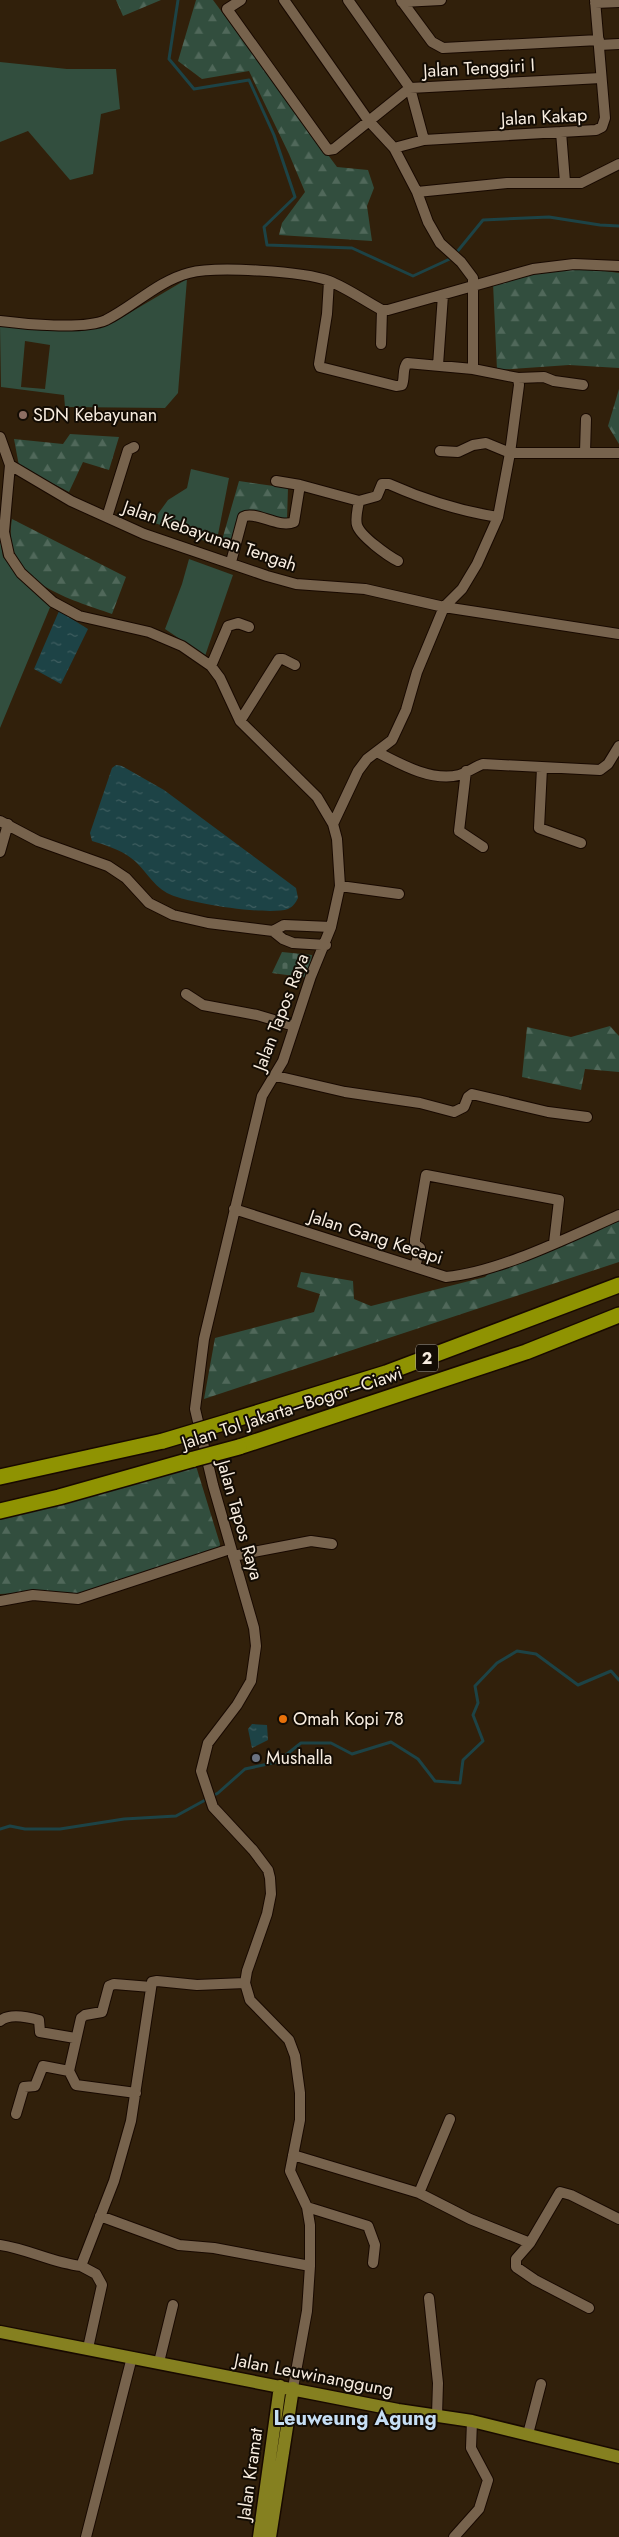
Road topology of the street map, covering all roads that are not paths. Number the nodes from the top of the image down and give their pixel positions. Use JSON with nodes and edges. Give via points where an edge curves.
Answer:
{"nodes":[{"id":1,"x":241,"y":0,"type":"edge"},
{"id":2,"x":284,"y":0,"type":"edge"},
{"id":3,"x":348,"y":0,"type":"edge"},
{"id":4,"x":441,"y":0,"type":"edge"},
{"id":5,"x":401,"y":1,"type":"edge"},
{"id":6,"x":595,"y":2,"type":"edge"},
{"id":7,"x":619,"y":2,"type":"edge"},
{"id":8,"x":599,"y":42,"type":"junction"},
{"id":9,"x":619,"y":44,"type":"edge"},
{"id":10,"x":602,"y":78,"type":"junction"},
{"id":11,"x":410,"y":88,"type":"junction"},
{"id":12,"x":368,"y":120,"type":"junction"},
{"id":13,"x":561,"y":132,"type":"junction"},
{"id":14,"x":424,"y":140,"type":"junction"},
{"id":15,"x":394,"y":148,"type":"junction"},
{"id":16,"x":619,"y":164,"type":"edge"},
{"id":17,"x":565,"y":182,"type":"junction"},
{"id":18,"x":417,"y":192,"type":"junction"},
{"id":19,"x":619,"y":266,"type":"edge"},
{"id":20,"x":329,"y":281,"type":"junction"},
{"id":21,"x":475,"y":284,"type":"junction"},
{"id":22,"x":443,"y":295,"type":"junction"},
{"id":23,"x":382,"y":310,"type":"junction"},
{"id":24,"x":0,"y":320,"type":"edge"},
{"id":25,"x":381,"y":344,"type":"dead end"},
{"id":26,"x":438,"y":365,"type":"junction"},
{"id":27,"x":473,"y":369,"type":"junction"},
{"id":28,"x":518,"y":378,"type":"junction"},
{"id":29,"x":584,"y":385,"type":"dead end"},
{"id":30,"x":586,"y":419,"type":"dead end"},
{"id":31,"x":0,"y":438,"type":"edge"},
{"id":32,"x":134,"y":447,"type":"dead end"},
{"id":33,"x":440,"y":451,"type":"dead end"},
{"id":34,"x":585,"y":452,"type":"junction"},
{"id":35,"x":510,"y":453,"type":"junction"},
{"id":36,"x":619,"y":453,"type":"edge"},
{"id":37,"x":10,"y":465,"type":"junction"},
{"id":38,"x":276,"y":481,"type":"dead end"},
{"id":39,"x":300,"y":485,"type":"junction"},
{"id":40,"x":359,"y":501,"type":"junction"},
{"id":41,"x":107,"y":517,"type":"junction"},
{"id":42,"x":498,"y":517,"type":"junction"},
{"id":43,"x":398,"y":561,"type":"dead end"},
{"id":44,"x":231,"y":562,"type":"junction"},
{"id":45,"x":444,"y":607,"type":"junction"},
{"id":46,"x":249,"y":627,"type":"dead end"},
{"id":47,"x":619,"y":634,"type":"edge"},
{"id":48,"x":295,"y":665,"type":"dead end"},
{"id":49,"x":211,"y":666,"type":"junction"},
{"id":50,"x":240,"y":721,"type":"junction"},
{"id":51,"x":619,"y":746,"type":"edge"},
{"id":52,"x":377,"y":752,"type":"junction"},
{"id":53,"x":542,"y":768,"type":"junction"},
{"id":54,"x":466,"y":771,"type":"junction"},
{"id":55,"x":4,"y":823,"type":"edge"},
{"id":56,"x":333,"y":824,"type":"junction"},
{"id":57,"x":582,"y":843,"type":"dead end"},
{"id":58,"x":483,"y":847,"type":"dead end"},
{"id":59,"x":0,"y":852,"type":"edge"},
{"id":60,"x":340,"y":886,"type":"junction"},
{"id":61,"x":399,"y":894,"type":"dead end"},
{"id":62,"x":331,"y":927,"type":"junction"},
{"id":63,"x":273,"y":931,"type":"junction"},
{"id":64,"x":326,"y":945,"type":"junction"},
{"id":65,"x":186,"y":994,"type":"dead end"},
{"id":66,"x":294,"y":1026,"type":"junction"},
{"id":67,"x":276,"y":1076,"type":"junction"},
{"id":68,"x":587,"y":1117,"type":"dead end"},
{"id":69,"x":234,"y":1209,"type":"junction"},
{"id":70,"x":619,"y":1215,"type":"edge"},
{"id":71,"x":554,"y":1243,"type":"junction"},
{"id":72,"x":415,"y":1267,"type":"junction"},
{"id":73,"x":619,"y":1285,"type":"edge"},
{"id":74,"x":619,"y":1315,"type":"edge"},
{"id":75,"x":136,"y":1447,"type":"junction"},
{"id":76,"x":0,"y":1468,"type":"edge"},
{"id":77,"x":0,"y":1478,"type":"edge"},
{"id":78,"x":0,"y":1511,"type":"edge"},
{"id":79,"x":332,"y":1544,"type":"dead end"},
{"id":80,"x":231,"y":1552,"type":"junction"},
{"id":81,"x":0,"y":1601,"type":"edge"},
{"id":82,"x":245,"y":1983,"type":"junction"},
{"id":83,"x":151,"y":1987,"type":"junction"},
{"id":84,"x":0,"y":2021,"type":"edge"},
{"id":85,"x":75,"y":2038,"type":"junction"},
{"id":86,"x":69,"y":2071,"type":"junction"},
{"id":87,"x":136,"y":2093,"type":"junction"},
{"id":88,"x":16,"y":2114,"type":"dead end"},
{"id":89,"x":450,"y":2119,"type":"dead end"},
{"id":90,"x":293,"y":2155,"type":"junction"},
{"id":91,"x":419,"y":2192,"type":"junction"},
{"id":92,"x":307,"y":2207,"type":"junction"},
{"id":93,"x":100,"y":2216,"type":"junction"},
{"id":94,"x":619,"y":2219,"type":"edge"},
{"id":95,"x":530,"y":2243,"type":"junction"},
{"id":96,"x":0,"y":2244,"type":"edge"},
{"id":97,"x":373,"y":2263,"type":"dead end"},
{"id":98,"x":81,"y":2266,"type":"junction"},
{"id":99,"x":310,"y":2266,"type":"junction"},
{"id":100,"x":429,"y":2298,"type":"dead end"},
{"id":101,"x":173,"y":2305,"type":"dead end"},
{"id":102,"x":588,"y":2308,"type":"dead end"},
{"id":103,"x":0,"y":2332,"type":"edge"},
{"id":104,"x":88,"y":2348,"type":"junction"},
{"id":105,"x":132,"y":2357,"type":"junction"},
{"id":106,"x":158,"y":2362,"type":"junction"},
{"id":107,"x":541,"y":2384,"type":"dead end"},
{"id":108,"x":287,"y":2387,"type":"junction"},
{"id":109,"x":437,"y":2415,"type":"junction"},
{"id":110,"x":472,"y":2421,"type":"junction"},
{"id":111,"x":528,"y":2434,"type":"junction"},
{"id":112,"x":619,"y":2457,"type":"edge"},
{"id":113,"x":86,"y":2537,"type":"edge"},
{"id":114,"x":259,"y":2537,"type":"edge"},
{"id":115,"x":270,"y":2537,"type":"edge"},
{"id":116,"x":454,"y":2537,"type":"edge"}],
"edges":[{"from":1,"to":12,"type":"street","name":"Jalan Tenggiri I","via":[[227,10],[325,148],[334,149]]},
{"from":2,"to":12,"type":"street"},
{"from":3,"to":11,"type":"street"},
{"from":4,"to":5,"type":"street"},
{"from":5,"to":8,"type":"street","via":[[432,42],[443,48]]},
{"from":6,"to":7,"type":"street"},
{"from":6,"to":8,"type":"street","name":"Jalan Kakap"},
{"from":8,"to":9,"type":"street"},
{"from":8,"to":10,"type":"street","name":"Jalan Kakap"},
{"from":10,"to":11,"type":"street","name":"Jalan Tenggiri I"},
{"from":10,"to":13,"type":"street","name":"Jalan Kakap","via":[[605,118],[602,127]]},
{"from":11,"to":12,"type":"street","name":"Jalan Tenggiri I"},
{"from":11,"to":14,"type":"street"},
{"from":12,"to":15,"type":"street"},
{"from":13,"to":14,"type":"street","name":"Jalan Kakap"},
{"from":13,"to":17,"type":"street"},
{"from":14,"to":15,"type":"street","name":"Jalan Kakap"},
{"from":15,"to":18,"type":"street"},
{"from":16,"to":17,"type":"street","via":[[582,183]]},
{"from":17,"to":18,"type":"street","via":[[506,183]]},
{"from":18,"to":21,"type":"street","via":[[436,237],[461,262]]},
{"from":19,"to":21,"type":"street","via":[[574,264],[533,269]]},
{"from":20,"to":23,"type":"street"},
{"from":20,"to":24,"type":"street","via":[[302,274],[216,270],[188,273],[105,320],[38,326]]},
{"from":20,"to":26,"type":"street","via":[[319,364],[396,386],[402,385],[407,363]]},
{"from":21,"to":22,"type":"street"},
{"from":21,"to":27,"type":"street"},
{"from":22,"to":23,"type":"street"},
{"from":22,"to":26,"type":"street"},
{"from":23,"to":25,"type":"street"},
{"from":26,"to":27,"type":"street"},
{"from":27,"to":28,"type":"street"},
{"from":28,"to":29,"type":"street","via":[[544,377]]},
{"from":28,"to":35,"type":"street"},
{"from":30,"to":34,"type":"street"},
{"from":31,"to":37,"type":"street","name":"Jalan Tapos Raya"},
{"from":32,"to":41,"type":"street","via":[[128,450]]},
{"from":33,"to":35,"type":"street","via":[[458,452],[486,443]]},
{"from":34,"to":35,"type":"street"},
{"from":34,"to":36,"type":"street"},
{"from":35,"to":42,"type":"street"},
{"from":37,"to":41,"type":"street","name":"Jalan Kebayunan Tengah","via":[[71,501]]},
{"from":37,"to":49,"type":"street","name":"Jalan Tapos Raya","via":[[4,532],[9,555],[37,590],[78,616],[150,632],[182,646]]},
{"from":38,"to":39,"type":"street"},
{"from":39,"to":40,"type":"street"},
{"from":39,"to":44,"type":"street","via":[[294,522],[270,521],[249,515],[243,517]]},
{"from":40,"to":42,"type":"street","via":[[377,496],[382,484],[389,484],[459,511]]},
{"from":40,"to":43,"type":"street","via":[[356,522],[360,530]]},
{"from":41,"to":44,"type":"street","name":"Jalan Kebayunan Tengah","via":[[144,534]]},
{"from":42,"to":45,"type":"street","via":[[477,564],[462,589]]},
{"from":44,"to":45,"type":"street","name":"Jalan Kebayunan Tengah","via":[[296,584],[365,589]]},
{"from":45,"to":47,"type":"street","name":"Jalan Kebayunan Tengah"},
{"from":45,"to":52,"type":"street","via":[[406,710],[392,740]]},
{"from":46,"to":49,"type":"street","via":[[238,623],[228,626]]},
{"from":48,"to":50,"type":"street","via":[[279,659]]},
{"from":49,"to":50,"type":"street","name":"Jalan Tapos Raya"},
{"from":50,"to":56,"type":"street","name":"Jalan Tapos Raya","via":[[316,797]]},
{"from":51,"to":53,"type":"street","via":[[608,764],[600,770]]},
{"from":52,"to":54,"type":"street","via":[[438,777],[460,775]]},
{"from":52,"to":56,"type":"street","via":[[366,759],[358,771]]},
{"from":53,"to":54,"type":"street","via":[[483,764]]},
{"from":53,"to":57,"type":"street","via":[[539,828]]},
{"from":54,"to":58,"type":"street","via":[[459,831]]},
{"from":55,"to":59,"type":"street"},
{"from":55,"to":63,"type":"street","via":[[38,841],[108,866],[126,878],[149,903],[173,915]]},
{"from":56,"to":60,"type":"street","name":"Jalan Tapos Raya"},
{"from":60,"to":61,"type":"street"},
{"from":60,"to":62,"type":"street","name":"Jalan Tapos Raya"},
{"from":62,"to":63,"type":"street","via":[[284,925]]},
{"from":62,"to":64,"type":"street","name":"Jalan Tapos Raya"},
{"from":63,"to":64,"type":"street","via":[[282,939],[293,942]]},
{"from":64,"to":66,"type":"street","name":"Jalan Tapos Raya"},
{"from":65,"to":66,"type":"street","via":[[203,1005]]},
{"from":66,"to":67,"type":"street","name":"Jalan Tapos Raya"},
{"from":67,"to":68,"type":"street","via":[[454,1112],[464,1107],[472,1094],[548,1112]]},
{"from":67,"to":69,"type":"street","name":"Jalan Tapos Raya","via":[[262,1096]]},
{"from":69,"to":72,"type":"street","name":"Jalan Gang Kecapi"},
{"from":69,"to":80,"type":"street","name":"Jalan Tapos Raya","via":[[204,1339],[195,1409]]},
{"from":70,"to":71,"type":"street","name":"Jalan Gang Kecapi"},
{"from":71,"to":72,"type":"street","name":"Jalan Gang Kecapi","via":[[461,1276],[446,1277]]},
{"from":71,"to":72,"type":"street","via":[[559,1200],[426,1175],[415,1239],[420,1248]]},
{"from":73,"to":75,"type":"highway","name":"Jalan Tol Jakarta–Bogor–Ciawi","number":"2","bridge":true,"via":[[386,1373]]},
{"from":74,"to":78,"type":"highway","name":"Jalan Tol Jakarta–Bogor–Ciawi","number":"2","bridge":true,"via":[[526,1352],[239,1447]]},
{"from":75,"to":76,"type":"highway"},
{"from":75,"to":77,"type":"highway","name":"Jalan Tol Jakarta–Bogor–Ciawi","number":"2"},
{"from":79,"to":80,"type":"street","via":[[311,1541]]},
{"from":80,"to":81,"type":"street","via":[[78,1599],[33,1596]]},
{"from":80,"to":82,"type":"street","name":"Jalan Tapos Raya","via":[[254,1628],[254,1665],[251,1680],[237,1705],[208,1743],[201,1771],[210,1800],[253,1850],[270,1878],[267,1914]]},
{"from":82,"to":83,"type":"street","via":[[197,1985],[157,1981],[152,1982]]},
{"from":82,"to":90,"type":"street","via":[[250,2000],[289,2040],[295,2056],[301,2106]]},
{"from":83,"to":85,"type":"street","via":[[110,1986],[103,2010],[82,2016]]},
{"from":83,"to":87,"type":"street"},
{"from":84,"to":85,"type":"street","via":[[4,2017],[39,2020],[39,2032]]},
{"from":85,"to":86,"type":"street"},
{"from":86,"to":87,"type":"street","via":[[76,2085]]},
{"from":86,"to":88,"type":"street","via":[[43,2066],[35,2086],[24,2087]]},
{"from":87,"to":93,"type":"street","via":[[124,2151]]},
{"from":89,"to":91,"type":"street"},
{"from":90,"to":91,"type":"street"},
{"from":90,"to":92,"type":"street","via":[[291,2177]]},
{"from":91,"to":95,"type":"street","via":[[470,2220]]},
{"from":92,"to":97,"type":"street","via":[[368,2226],[375,2245]]},
{"from":92,"to":99,"type":"street"},
{"from":93,"to":98,"type":"street"},
{"from":93,"to":99,"type":"street","via":[[179,2245],[214,2248]]},
{"from":94,"to":95,"type":"street","via":[[560,2192]]},
{"from":95,"to":102,"type":"street","via":[[516,2260],[516,2267]]},
{"from":96,"to":98,"type":"street"},
{"from":98,"to":104,"type":"street","via":[[96,2274],[102,2285]]},
{"from":99,"to":108,"type":"street","via":[[308,2311],[296,2372]]},
{"from":100,"to":109,"type":"street","via":[[438,2383]]},
{"from":101,"to":106,"type":"street"},
{"from":103,"to":104,"type":"main road","name":"Jalan Leuwinanggung"},
{"from":104,"to":105,"type":"main road","name":"Jalan Leuwinanggung"},
{"from":105,"to":106,"type":"main road","name":"Jalan Leuwinanggung"},
{"from":105,"to":113,"type":"street"},
{"from":106,"to":108,"type":"main road","name":"Jalan Leuwinanggung"},
{"from":107,"to":111,"type":"street"},
{"from":108,"to":109,"type":"main road","name":"Jalan Leuwinanggung"},
{"from":108,"to":114,"type":"main road","name":"Jalan Kramat"},
{"from":108,"to":115,"type":"main road","name":"Jalan Kramat"},
{"from":109,"to":110,"type":"main road","name":"Jalan Leuwinanggung"},
{"from":110,"to":111,"type":"main road","name":"Jalan Leuwinanggung"},
{"from":110,"to":116,"type":"street","via":[[471,2448],[488,2480],[479,2509]]},
{"from":111,"to":112,"type":"main road","name":"Jalan Leuwinanggung"}]}
